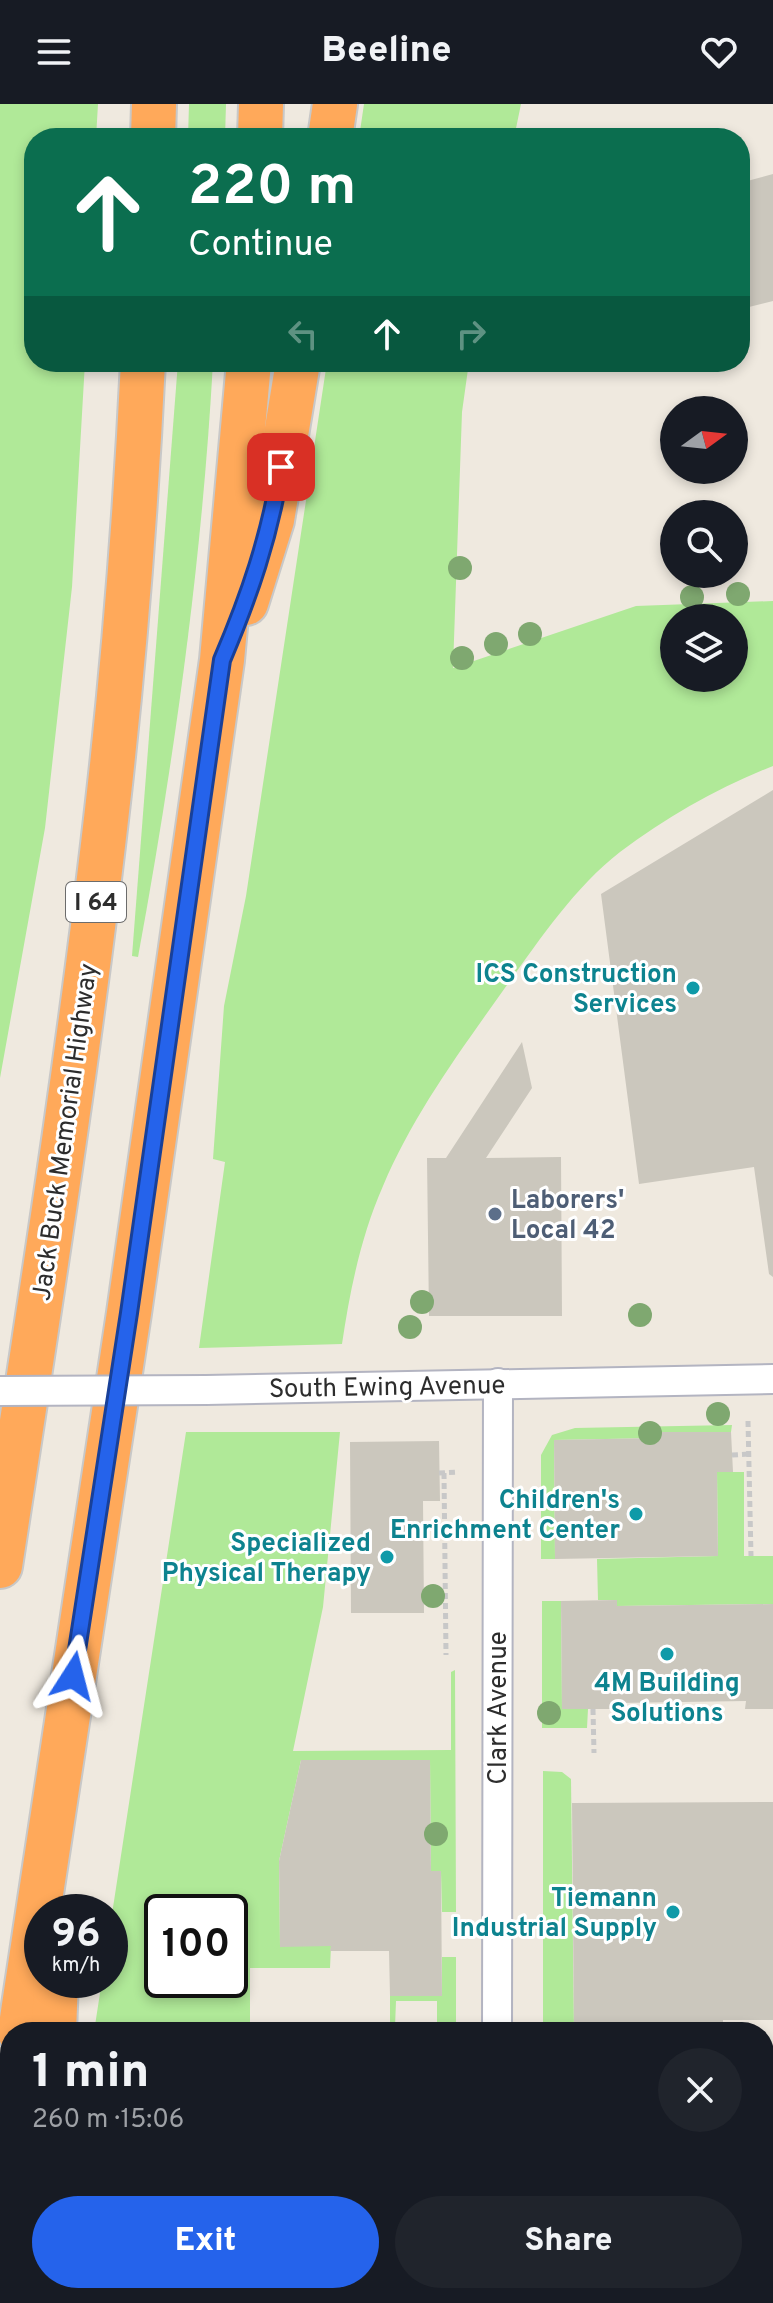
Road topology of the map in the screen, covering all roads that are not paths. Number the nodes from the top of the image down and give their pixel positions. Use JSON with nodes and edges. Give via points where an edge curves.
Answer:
{"nodes":[{"id":1,"x":154,"y":104,"type":"edge"},
{"id":2,"x":261,"y":104,"type":"edge"},
{"id":3,"x":335,"y":104,"type":"edge"},
{"id":4,"x":153,"y":128,"type":"edge"},
{"id":5,"x":260,"y":128,"type":"edge"},
{"id":6,"x":331,"y":128,"type":"edge"},
{"id":7,"x":142,"y":372,"type":"edge"},
{"id":8,"x":248,"y":372,"type":"edge"},
{"id":9,"x":296,"y":372,"type":"edge"},
{"id":10,"x":222,"y":660,"type":"junction"},
{"id":11,"x":773,"y":1379,"type":"edge"},
{"id":12,"x":498,"y":1383,"type":"junction"},
{"id":13,"x":0,"y":1391,"type":"edge"},
{"id":14,"x":0,"y":1566,"type":"edge"},
{"id":15,"x":55,"y":1792,"type":"junction"},
{"id":16,"x":57,"y":1894,"type":"edge"},
{"id":17,"x":55,"y":1998,"type":"edge"},
{"id":18,"x":21,"y":2022,"type":"edge"},
{"id":19,"x":54,"y":2022,"type":"edge"},
{"id":20,"x":497,"y":2022,"type":"edge"}],
"edges":[{"from":1,"to":4,"type":"highway"},
{"from":2,"to":5,"type":"highway"},
{"from":3,"to":6,"type":"highway"},
{"from":7,"to":14,"type":"highway","name":"Jack Buck Memorial Highway","number":"I 64","via":[[106,823]]},
{"from":8,"to":10,"type":"highway"},
{"from":9,"to":10,"type":"highway","via":[[272,520],[250,595]]},
{"from":10,"to":15,"type":"highway"},
{"from":11,"to":12,"type":"street","name":"South Ewing Avenue"},
{"from":12,"to":13,"type":"street","name":"South Ewing Avenue","bridge":true},
{"from":12,"to":20,"type":"street","name":"Clark Avenue"},
{"from":15,"to":16,"type":"highway"},
{"from":15,"to":18,"type":"highway"},
{"from":17,"to":19,"type":"highway"}]}
